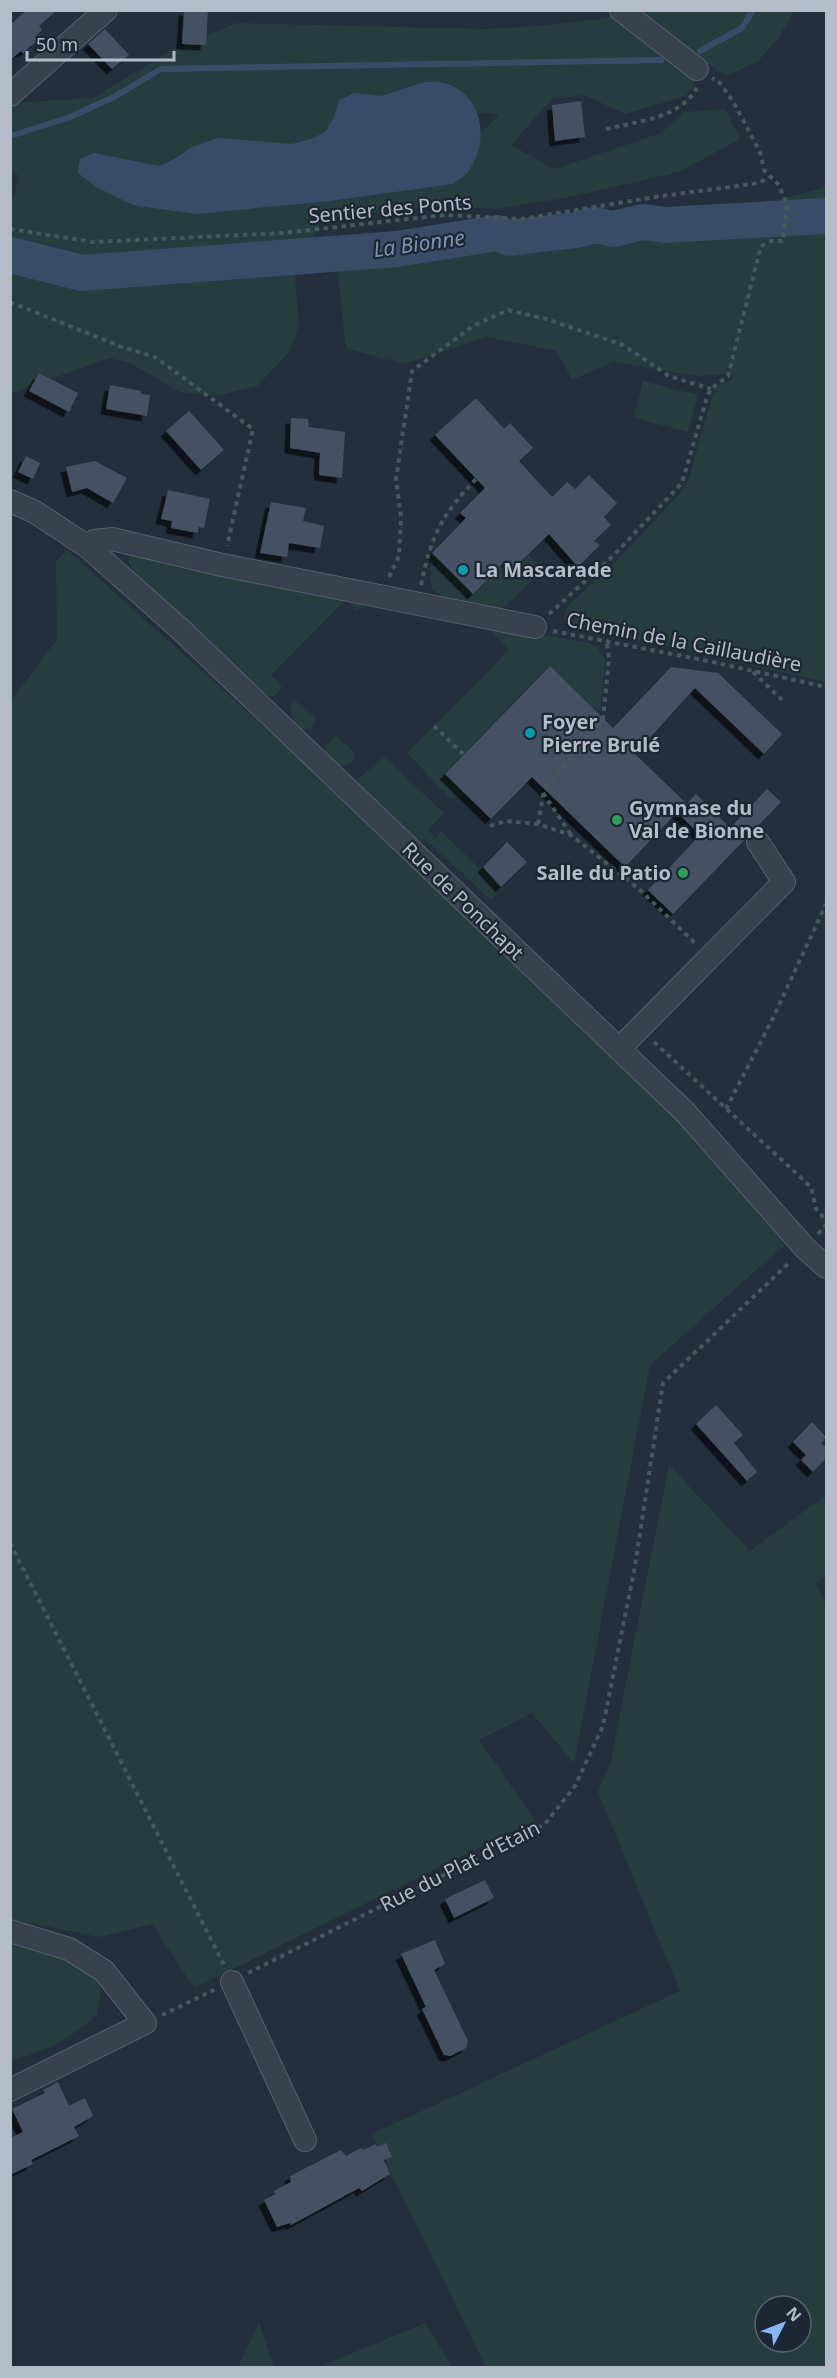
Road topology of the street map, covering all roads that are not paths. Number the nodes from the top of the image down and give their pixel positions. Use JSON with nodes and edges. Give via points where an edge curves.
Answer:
{"nodes":[{"id":1,"x":106,"y":10,"type":"edge"},
{"id":2,"x":621,"y":10,"type":"edge"},
{"id":3,"x":701,"y":72,"type":"road end"},
{"id":4,"x":10,"y":95,"type":"edge"},
{"id":5,"x":10,"y":501,"type":"edge"},
{"id":6,"x":88,"y":547,"type":"junction"},
{"id":7,"x":535,"y":627,"type":"road end"},
{"id":8,"x":758,"y":842,"type":"dead end"},
{"id":9,"x":619,"y":1049,"type":"junction"},
{"id":10,"x":826,"y":1267,"type":"edge"},
{"id":11,"x":10,"y":1931,"type":"edge"},
{"id":12,"x":232,"y":1982,"type":"road end"},
{"id":13,"x":10,"y":2090,"type":"edge"},
{"id":14,"x":305,"y":2140,"type":"dead end"}],
"edges":[{"from":1,"to":4,"type":"street"},
{"from":2,"to":3,"type":"street"},
{"from":5,"to":6,"type":"street","name":"Rue de Ponchapt","via":[[35,512]]},
{"from":6,"to":7,"type":"street","via":[[94,541],[112,539],[222,565]]},
{"from":6,"to":9,"type":"street","name":"Rue de Ponchapt","via":[[180,628]]},
{"from":8,"to":9,"type":"street","via":[[784,882]]},
{"from":9,"to":10,"type":"street","name":"Rue de Ponchapt","via":[[686,1112]]},
{"from":11,"to":13,"type":"street","via":[[69,1949],[104,1971],[145,2023]]},
{"from":12,"to":14,"type":"street"}]}
